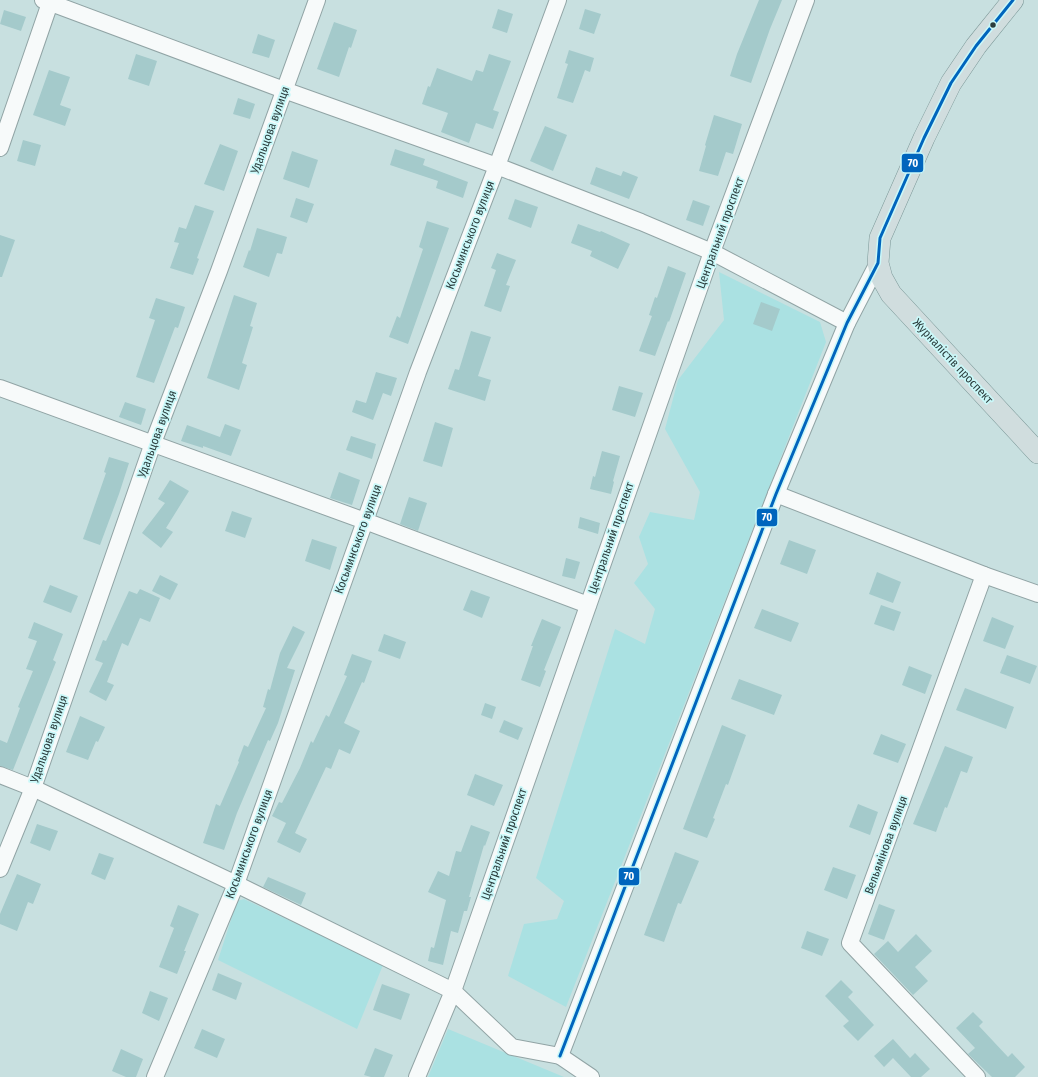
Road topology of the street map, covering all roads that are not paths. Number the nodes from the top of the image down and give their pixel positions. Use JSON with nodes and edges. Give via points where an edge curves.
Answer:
{"nodes":[{"id":1,"x":317,"y":0,"type":"edge"},
{"id":2,"x":558,"y":0,"type":"edge"},
{"id":3,"x":806,"y":0,"type":"edge"},
{"id":4,"x":1013,"y":0,"type":"edge"},
{"id":5,"x":48,"y":1,"type":"edge"},
{"id":6,"x":284,"y":90,"type":"junction"},
{"id":7,"x":0,"y":148,"type":"edge"},
{"id":8,"x":497,"y":166,"type":"junction"},
{"id":9,"x":712,"y":252,"type":"junction"},
{"id":10,"x":878,"y":263,"type":"junction"},
{"id":11,"x":848,"y":323,"type":"junction"},
{"id":12,"x":0,"y":388,"type":"edge"},
{"id":13,"x":153,"y":443,"type":"junction"},
{"id":14,"x":1038,"y":452,"type":"edge"},
{"id":15,"x":776,"y":494,"type":"junction"},
{"id":16,"x":365,"y":521,"type":"junction"},
{"id":17,"x":984,"y":575,"type":"junction"},
{"id":18,"x":1038,"y":594,"type":"edge"},
{"id":19,"x":588,"y":605,"type":"junction"},
{"id":20,"x":0,"y":774,"type":"edge"},
{"id":21,"x":33,"y":788,"type":"junction"},
{"id":22,"x":0,"y":869,"type":"edge"},
{"id":23,"x":236,"y":884,"type":"junction"},
{"id":24,"x":453,"y":991,"type":"junction"},
{"id":25,"x":560,"y":1056,"type":"junction"},
{"id":26,"x":155,"y":1077,"type":"edge"},
{"id":27,"x":417,"y":1077,"type":"edge"},
{"id":28,"x":591,"y":1077,"type":"edge"},
{"id":29,"x":977,"y":1077,"type":"edge"}],
"edges":[{"from":1,"to":6,"type":"street","name":"Удальцова вулиця"},
{"from":2,"to":8,"type":"street","name":"Косьминського вулиця"},
{"from":3,"to":9,"type":"street","name":"Центральний проспект"},
{"from":4,"to":10,"type":"main road","via":[[976,46],[951,83],[880,238]]},
{"from":5,"to":6,"type":"street"},
{"from":5,"to":7,"type":"street"},
{"from":6,"to":8,"type":"street"},
{"from":6,"to":13,"type":"street","name":"Удальцова вулиця","via":[[219,271]]},
{"from":8,"to":9,"type":"street"},
{"from":8,"to":16,"type":"street","name":"Косьминського вулиця","via":[[418,372]]},
{"from":9,"to":11,"type":"street"},
{"from":9,"to":19,"type":"street","name":"Центральний проспект"},
{"from":10,"to":11,"type":"street"},
{"from":10,"to":14,"type":"main road","name":"Журналістів проспект","via":[[882,278],[891,294]]},
{"from":11,"to":15,"type":"street"},
{"from":12,"to":13,"type":"street"},
{"from":13,"to":16,"type":"street"},
{"from":13,"to":21,"type":"street","name":"Удальцова вулиця"},
{"from":15,"to":17,"type":"street"},
{"from":15,"to":25,"type":"street"},
{"from":16,"to":19,"type":"street"},
{"from":16,"to":23,"type":"street","name":"Косьминського вулиця"},
{"from":17,"to":18,"type":"street"},
{"from":17,"to":29,"type":"street","name":"Вельямінова вулиця","via":[[850,943]]},
{"from":19,"to":24,"type":"street","name":"Центральний проспект"},
{"from":20,"to":21,"type":"street"},
{"from":21,"to":22,"type":"street","name":"Удальцова вулиця"},
{"from":21,"to":23,"type":"street"},
{"from":23,"to":24,"type":"street"},
{"from":23,"to":26,"type":"street","name":"Косьминського вулиця"},
{"from":24,"to":25,"type":"street","via":[[512,1047]]},
{"from":24,"to":27,"type":"street","name":"Центральний проспект"},
{"from":25,"to":28,"type":"street"}]}
